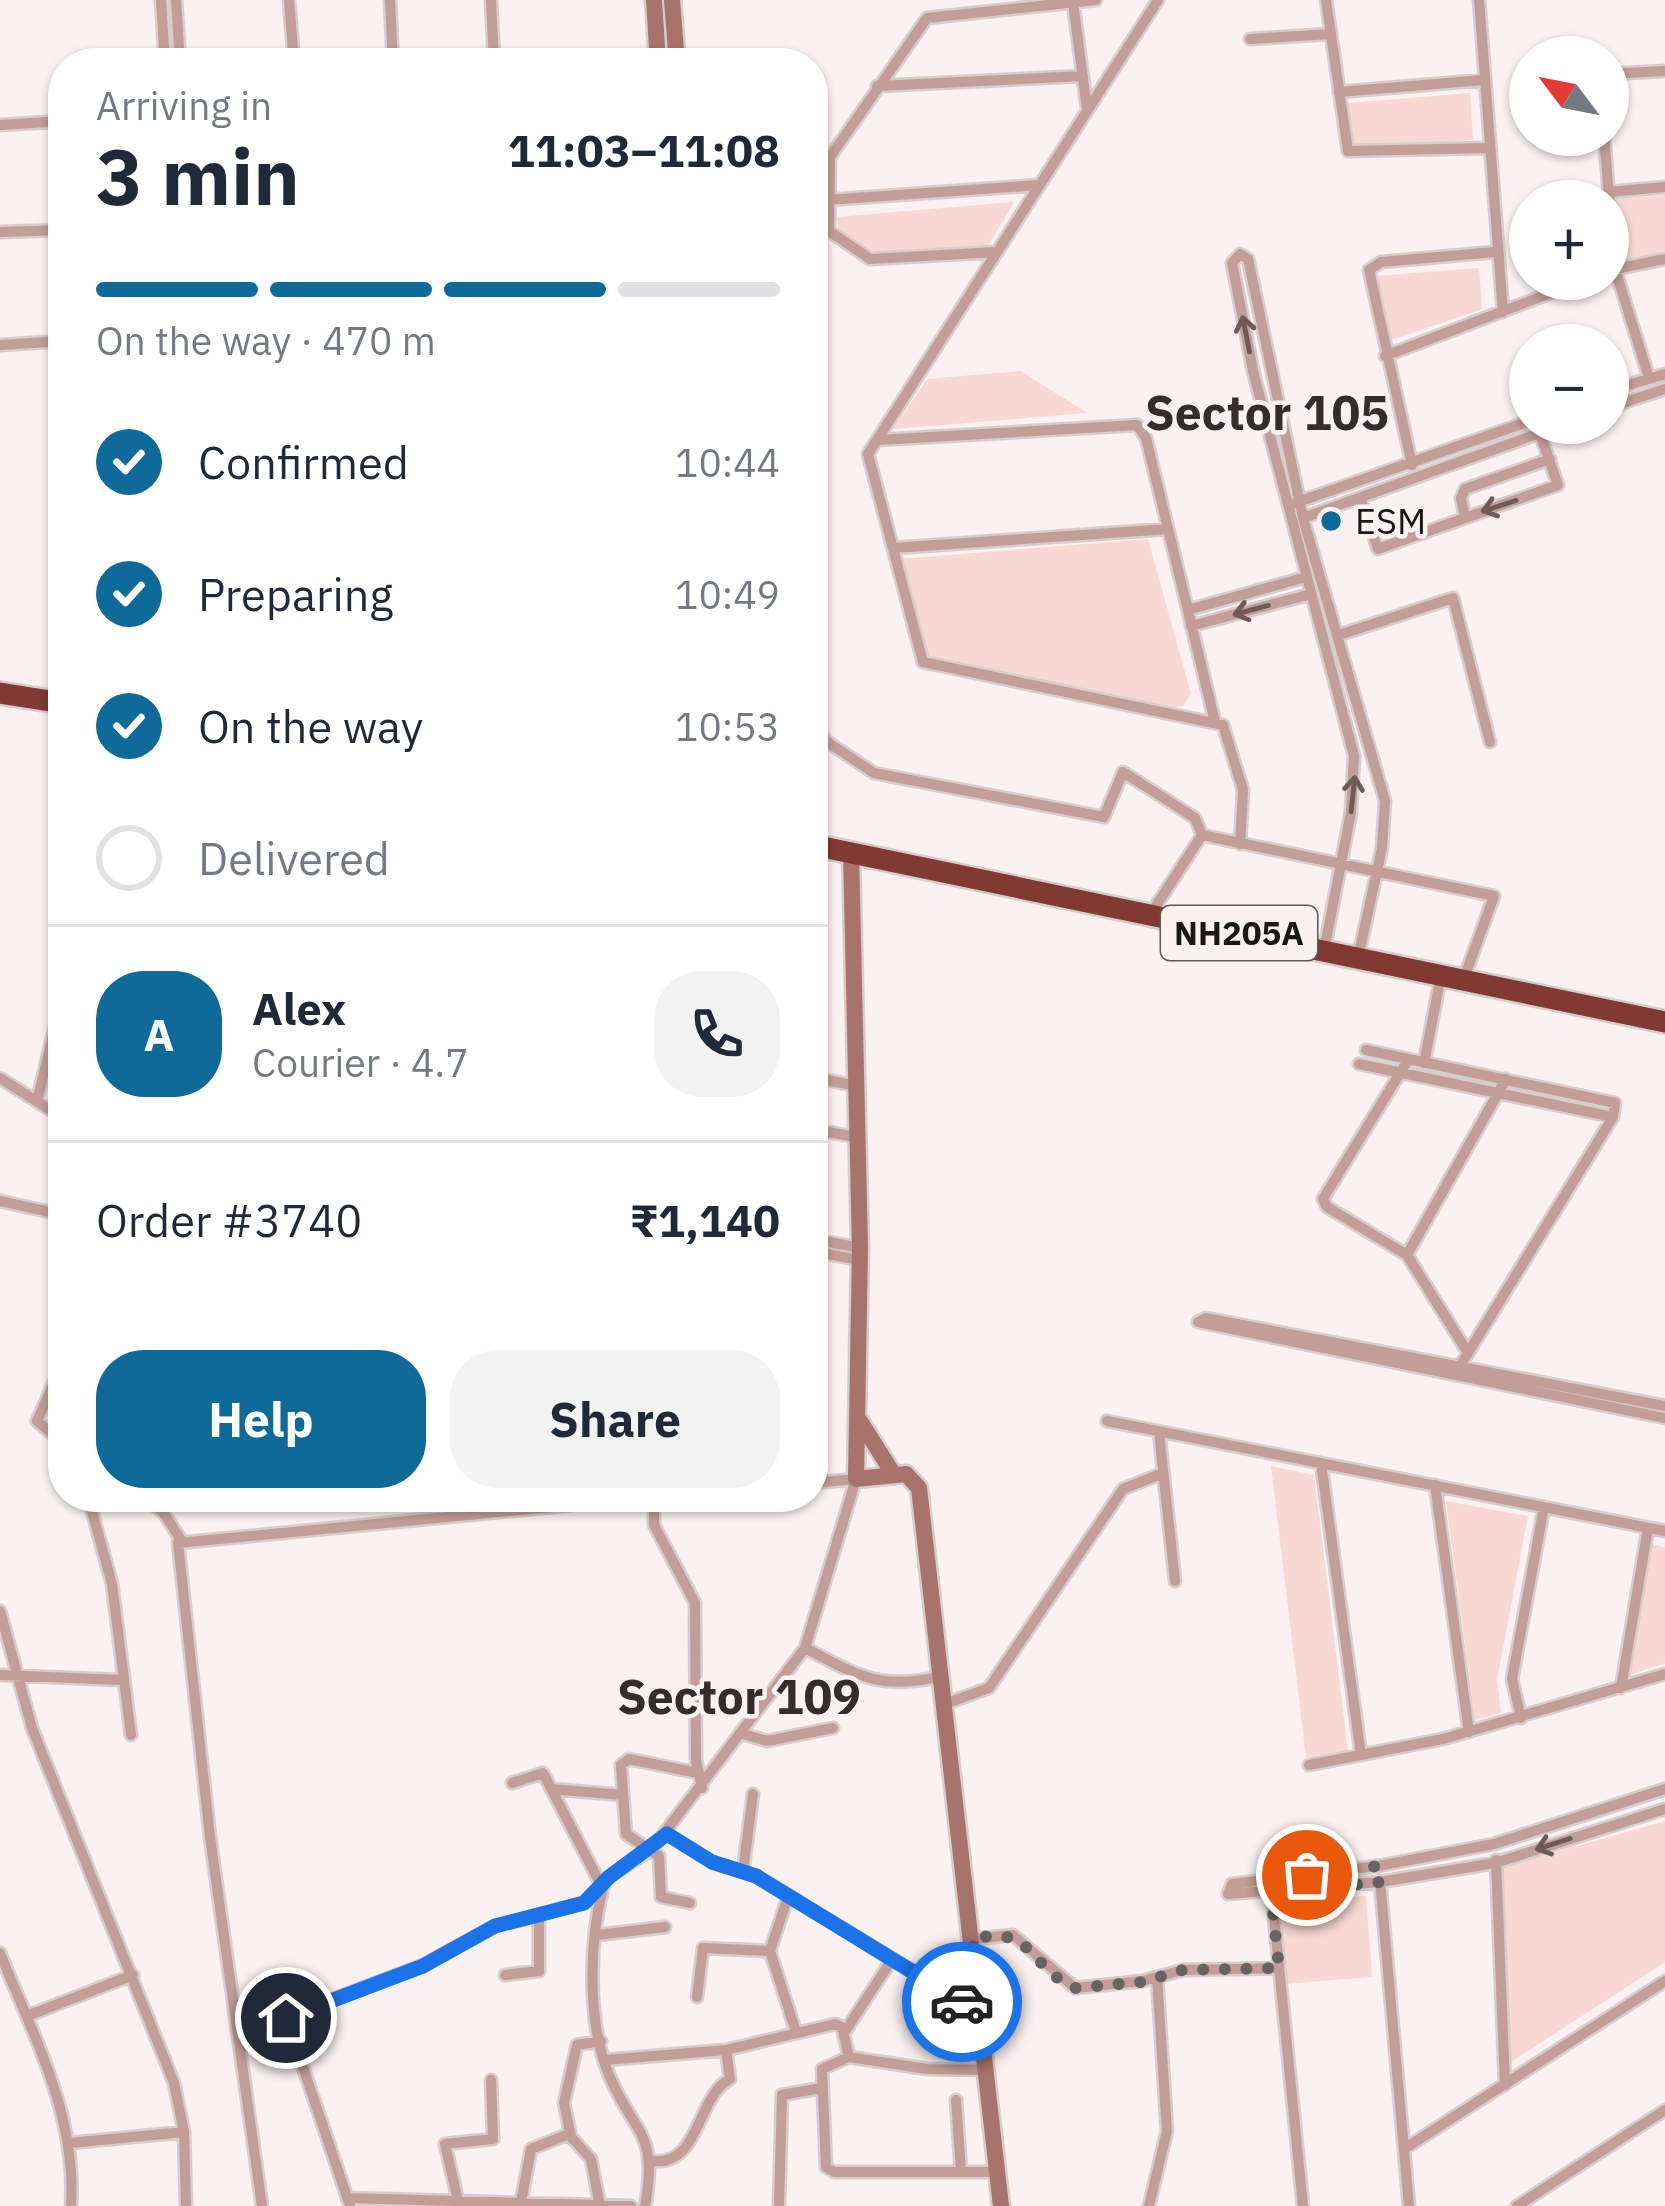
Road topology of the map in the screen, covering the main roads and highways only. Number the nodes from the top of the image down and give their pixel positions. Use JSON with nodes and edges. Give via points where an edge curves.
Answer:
{"nodes":[{"id":1,"x":0,"y":693,"type":"edge"},
{"id":2,"x":48,"y":701,"type":"edge"},
{"id":3,"x":828,"y":848,"type":"edge"},
{"id":4,"x":1665,"y":1022,"type":"edge"}],
"edges":[{"from":1,"to":2,"type":"highway"},
{"from":3,"to":4,"type":"highway","number":"NH205A"}]}
